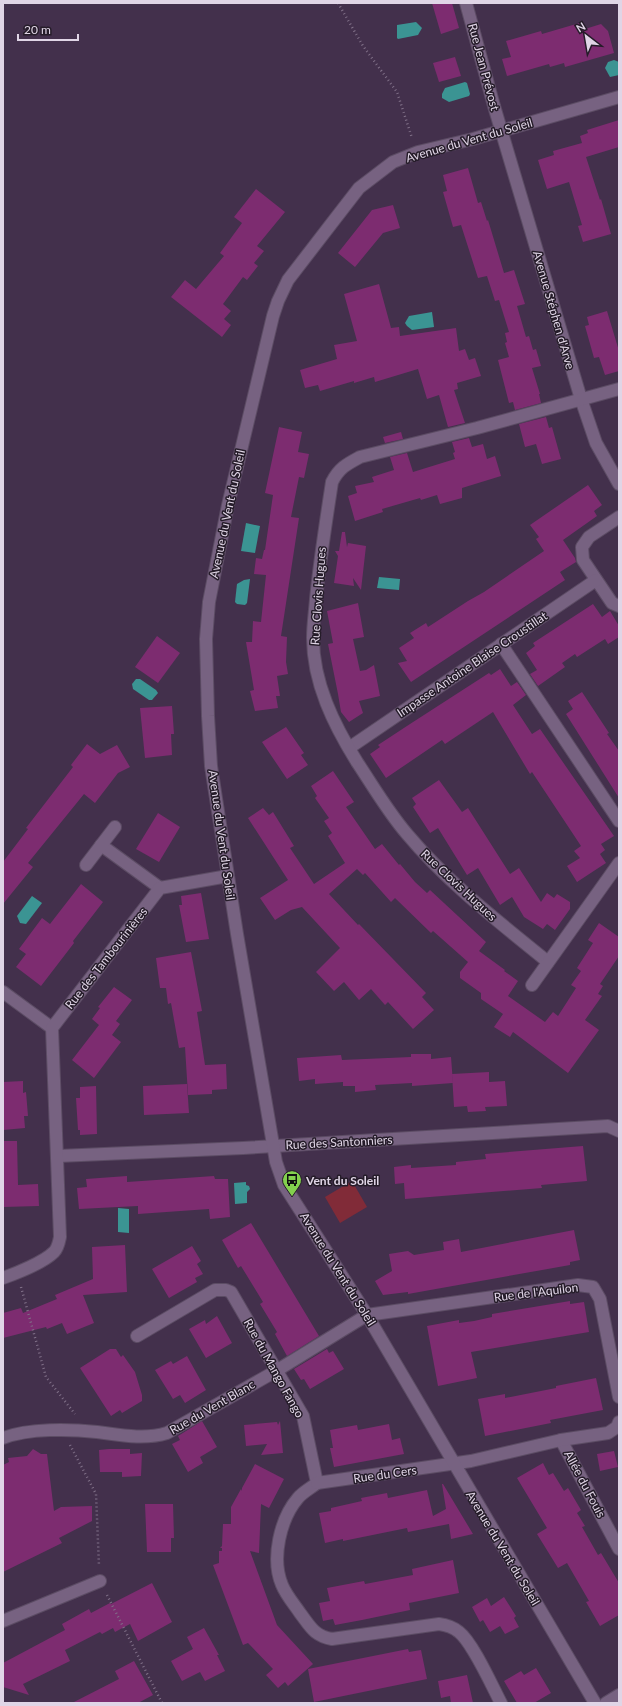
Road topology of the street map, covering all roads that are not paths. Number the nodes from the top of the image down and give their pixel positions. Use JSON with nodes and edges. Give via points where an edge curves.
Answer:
{"nodes":[{"id":1,"x":466,"y":3,"type":"edge"},
{"id":2,"x":619,"y":97,"type":"edge"},
{"id":3,"x":501,"y":131,"type":"junction"},
{"id":4,"x":619,"y":389,"type":"edge"},
{"id":5,"x":580,"y":399,"type":"junction"},
{"id":6,"x":619,"y":484,"type":"edge"},
{"id":7,"x":619,"y":517,"type":"edge"},
{"id":8,"x":596,"y":580,"type":"junction"},
{"id":9,"x":619,"y":606,"type":"edge"},
{"id":10,"x":501,"y":644,"type":"junction"},
{"id":11,"x":348,"y":748,"type":"junction"},
{"id":12,"x":619,"y":821,"type":"edge"},
{"id":13,"x":115,"y":827,"type":"dead end"},
{"id":14,"x":101,"y":845,"type":"junction"},
{"id":15,"x":619,"y":863,"type":"edge"},
{"id":16,"x":86,"y":865,"type":"dead end"},
{"id":17,"x":228,"y":876,"type":"junction"},
{"id":18,"x":160,"y":888,"type":"junction"},
{"id":19,"x":548,"y":962,"type":"junction"},
{"id":20,"x":532,"y":985,"type":"dead end"},
{"id":21,"x":3,"y":992,"type":"edge"},
{"id":22,"x":52,"y":1028,"type":"junction"},
{"id":23,"x":619,"y":1131,"type":"edge"},
{"id":24,"x":274,"y":1146,"type":"junction"},
{"id":25,"x":58,"y":1156,"type":"junction"},
{"id":26,"x":3,"y":1278,"type":"edge"},
{"id":27,"x":367,"y":1315,"type":"junction"},
{"id":28,"x":137,"y":1336,"type":"dead end"},
{"id":29,"x":276,"y":1371,"type":"junction"},
{"id":30,"x":619,"y":1397,"type":"edge"},
{"id":31,"x":619,"y":1422,"type":"edge"},
{"id":32,"x":5,"y":1437,"type":"edge"},
{"id":33,"x":561,"y":1440,"type":"junction"},
{"id":34,"x":453,"y":1464,"type":"junction"},
{"id":35,"x":317,"y":1483,"type":"junction"},
{"id":36,"x":619,"y":1549,"type":"edge"},
{"id":37,"x":100,"y":1581,"type":"dead end"},
{"id":38,"x":3,"y":1621,"type":"edge"},
{"id":39,"x":619,"y":1695,"type":"edge"},
{"id":40,"x":501,"y":1703,"type":"edge"},
{"id":41,"x":595,"y":1703,"type":"edge"},
{"id":42,"x":606,"y":1703,"type":"edge"}],
"edges":[{"from":1,"to":3,"type":"street","name":"Rue Jean Prévost"},
{"from":2,"to":3,"type":"street","name":"Avenue du Vent du Soleil"},
{"from":3,"to":5,"type":"street","name":"Avenue Stéphen d'Arve"},
{"from":3,"to":17,"type":"street","name":"Avenue du Vent du Soleil","via":[[418,152],[393,162],[359,188],[288,280],[278,301],[228,505],[208,602],[208,716],[211,759]]},
{"from":4,"to":5,"type":"street","name":"Rue Clovis Hugues"},
{"from":5,"to":6,"type":"street","name":"Avenue Stéphen d'Arve","via":[[596,443]]},
{"from":5,"to":11,"type":"street","name":"Rue Clovis Hugues","via":[[360,457],[337,472],[332,482],[321,552],[313,638],[320,687]]},
{"from":7,"to":8,"type":"street","via":[[589,536],[582,547],[583,560]]},
{"from":8,"to":9,"type":"street","via":[[612,603]]},
{"from":8,"to":10,"type":"street","name":"Impasse Antoine Blaise Croustillat"},
{"from":10,"to":11,"type":"street","name":"Impasse Antoine Blaise Croustillat"},
{"from":10,"to":12,"type":"street"},
{"from":11,"to":19,"type":"street","name":"Rue Clovis Hugues","via":[[407,835],[465,894]]},
{"from":13,"to":14,"type":"street"},
{"from":14,"to":16,"type":"street"},
{"from":14,"to":18,"type":"street"},
{"from":15,"to":19,"type":"street"},
{"from":17,"to":18,"type":"street"},
{"from":17,"to":24,"type":"street","name":"Avenue du Vent du Soleil"},
{"from":18,"to":22,"type":"street","name":"Rue des Tambourinières"},
{"from":19,"to":20,"type":"street"},
{"from":21,"to":22,"type":"street"},
{"from":22,"to":25,"type":"street"},
{"from":23,"to":24,"type":"street","name":"Rue des Santonniers","via":[[608,1126]]},
{"from":24,"to":25,"type":"street","name":"Rue des Santonniers"},
{"from":24,"to":27,"type":"street","name":"Avenue du Vent du Soleil","via":[[276,1162],[284,1185]]},
{"from":25,"to":26,"type":"street","via":[[58,1245],[54,1252],[26,1269]]},
{"from":27,"to":29,"type":"street","name":"Rue du Vent Blanc"},
{"from":27,"to":30,"type":"street","name":"Rue de l'Aquilon","via":[[578,1285],[592,1287],[600,1299]]},
{"from":27,"to":34,"type":"street","name":"Avenue du Vent du Soleil"},
{"from":28,"to":29,"type":"street","name":"Rue du Mango Fango","via":[[215,1290],[226,1290],[231,1292]]},
{"from":29,"to":32,"type":"street","name":"Rue du Vent Blanc","via":[[156,1437],[88,1431],[35,1432]]},
{"from":29,"to":35,"type":"street","name":"Rue du Mango Fango","via":[[303,1416]]},
{"from":31,"to":33,"type":"street","via":[[617,1427],[608,1433]]},
{"from":33,"to":34,"type":"street"},
{"from":33,"to":36,"type":"street","name":"Allée du Fouis"},
{"from":34,"to":35,"type":"street","name":"Rue du Cers"},
{"from":34,"to":41,"type":"street","name":"Avenue du Vent du Soleil"},
{"from":35,"to":40,"type":"street","via":[[298,1497],[288,1512],[281,1528],[277,1551],[281,1584],[314,1632],[332,1639],[439,1624],[449,1625],[460,1632],[469,1644]]},
{"from":37,"to":38,"type":"street"},
{"from":39,"to":42,"type":"street"}]}
